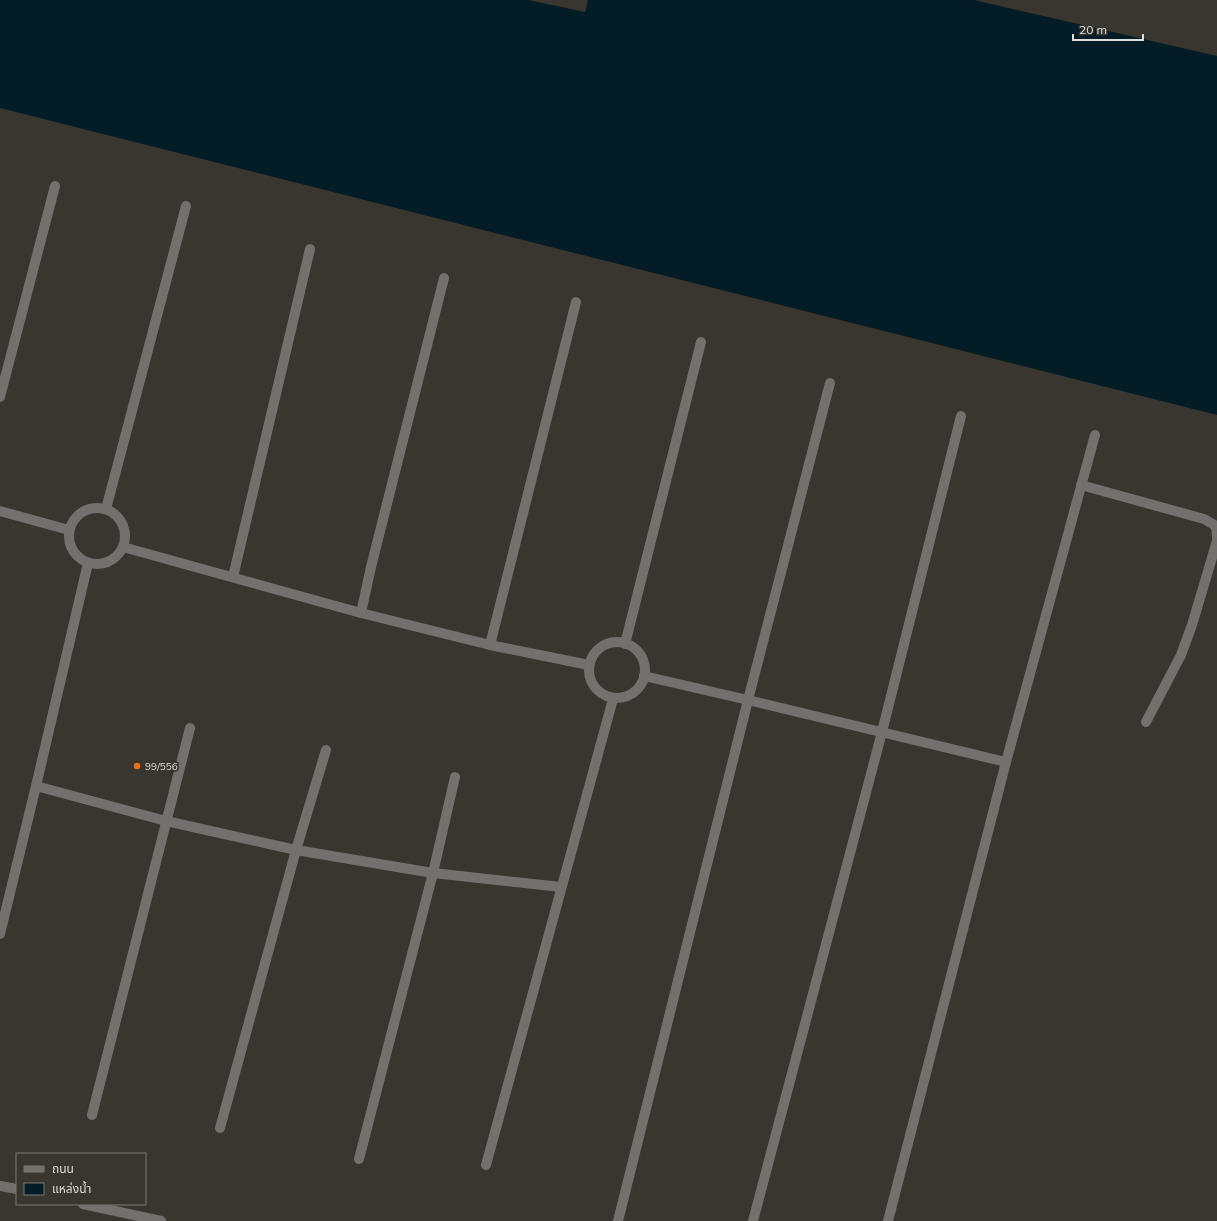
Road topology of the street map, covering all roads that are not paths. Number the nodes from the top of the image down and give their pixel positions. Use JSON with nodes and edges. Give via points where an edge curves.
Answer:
{"nodes":[{"id":1,"x":55,"y":186,"type":"dead end"},
{"id":2,"x":186,"y":206,"type":"dead end"},
{"id":3,"x":310,"y":249,"type":"dead end"},
{"id":4,"x":444,"y":278,"type":"dead end"},
{"id":5,"x":576,"y":302,"type":"dead end"},
{"id":6,"x":701,"y":342,"type":"dead end"},
{"id":7,"x":830,"y":384,"type":"dead end"},
{"id":8,"x":0,"y":397,"type":"edge"},
{"id":9,"x":961,"y":416,"type":"dead end"},
{"id":10,"x":1095,"y":435,"type":"dead end"},
{"id":11,"x":1081,"y":484,"type":"junction"},
{"id":12,"x":106,"y":509,"type":"junction"},
{"id":13,"x":0,"y":512,"type":"edge"},
{"id":14,"x":69,"y":530,"type":"junction"},
{"id":15,"x":1217,"y":537,"type":"edge"},
{"id":16,"x":1217,"y":542,"type":"edge"},
{"id":17,"x":123,"y":547,"type":"junction"},
{"id":18,"x":88,"y":563,"type":"junction"},
{"id":19,"x":233,"y":577,"type":"junction"},
{"id":20,"x":361,"y":613,"type":"junction"},
{"id":21,"x":625,"y":644,"type":"junction"},
{"id":22,"x":490,"y":645,"type":"junction"},
{"id":23,"x":589,"y":665,"type":"junction"},
{"id":24,"x":644,"y":676,"type":"junction"},
{"id":25,"x":613,"y":699,"type":"junction"},
{"id":26,"x":748,"y":700,"type":"junction"},
{"id":27,"x":1146,"y":722,"type":"dead end"},
{"id":28,"x":190,"y":728,"type":"dead end"},
{"id":29,"x":882,"y":732,"type":"junction"},
{"id":30,"x":326,"y":750,"type":"dead end"},
{"id":31,"x":1006,"y":762,"type":"junction"},
{"id":32,"x":455,"y":777,"type":"dead end"},
{"id":33,"x":36,"y":786,"type":"junction"},
{"id":34,"x":166,"y":821,"type":"junction"},
{"id":35,"x":296,"y":850,"type":"junction"},
{"id":36,"x":433,"y":873,"type":"junction"},
{"id":37,"x":561,"y":887,"type":"junction"},
{"id":38,"x":0,"y":934,"type":"edge"},
{"id":39,"x":92,"y":1115,"type":"dead end"},
{"id":40,"x":220,"y":1128,"type":"dead end"},
{"id":41,"x":359,"y":1159,"type":"dead end"},
{"id":42,"x":486,"y":1165,"type":"dead end"},
{"id":43,"x":0,"y":1186,"type":"edge"},
{"id":44,"x":16,"y":1190,"type":"edge"},
{"id":45,"x":88,"y":1205,"type":"edge"},
{"id":46,"x":161,"y":1221,"type":"edge"},
{"id":47,"x":618,"y":1221,"type":"edge"},
{"id":48,"x":753,"y":1221,"type":"edge"},
{"id":49,"x":888,"y":1221,"type":"edge"}],
"edges":[{"from":1,"to":8,"type":"street"},
{"from":2,"to":12,"type":"street"},
{"from":3,"to":19,"type":"street"},
{"from":4,"to":20,"type":"street"},
{"from":5,"to":22,"type":"street"},
{"from":6,"to":21,"type":"street"},
{"from":7,"to":26,"type":"street"},
{"from":9,"to":29,"type":"street"},
{"from":10,"to":11,"type":"street"},
{"from":11,"to":15,"type":"street","via":[[1204,519],[1216,526]]},
{"from":11,"to":31,"type":"street"},
{"from":12,"to":14,"type":"street","via":[[97,507],[79,514]]},
{"from":12,"to":17,"type":"street","via":[[121,520],[125,538]]},
{"from":13,"to":14,"type":"street"},
{"from":14,"to":18,"type":"street","via":[[73,550],[79,558]]},
{"from":16,"to":27,"type":"street","via":[[1181,655]]},
{"from":17,"to":18,"type":"street","via":[[112,560],[105,563]]},
{"from":17,"to":19,"type":"street"},
{"from":18,"to":33,"type":"street"},
{"from":19,"to":20,"type":"street"},
{"from":20,"to":22,"type":"street"},
{"from":21,"to":23,"type":"street","via":[[606,644],[592,656]]},
{"from":21,"to":24,"type":"street","via":[[639,653],[645,668]]},
{"from":22,"to":23,"type":"street"},
{"from":23,"to":25,"type":"street","via":[[591,683],[604,696]]},
{"from":24,"to":25,"type":"street","via":[[633,694]]},
{"from":24,"to":26,"type":"street"},
{"from":25,"to":37,"type":"street"},
{"from":26,"to":29,"type":"street"},
{"from":26,"to":47,"type":"street"},
{"from":28,"to":34,"type":"street"},
{"from":29,"to":31,"type":"street"},
{"from":29,"to":48,"type":"street"},
{"from":30,"to":35,"type":"street"},
{"from":31,"to":49,"type":"street"},
{"from":32,"to":36,"type":"street"},
{"from":33,"to":34,"type":"street"},
{"from":33,"to":38,"type":"street"},
{"from":34,"to":35,"type":"street"},
{"from":34,"to":39,"type":"street"},
{"from":35,"to":36,"type":"street"},
{"from":35,"to":40,"type":"street"},
{"from":36,"to":37,"type":"street"},
{"from":36,"to":41,"type":"street"},
{"from":37,"to":42,"type":"street"},
{"from":43,"to":44,"type":"street"},
{"from":45,"to":46,"type":"street"}]}
